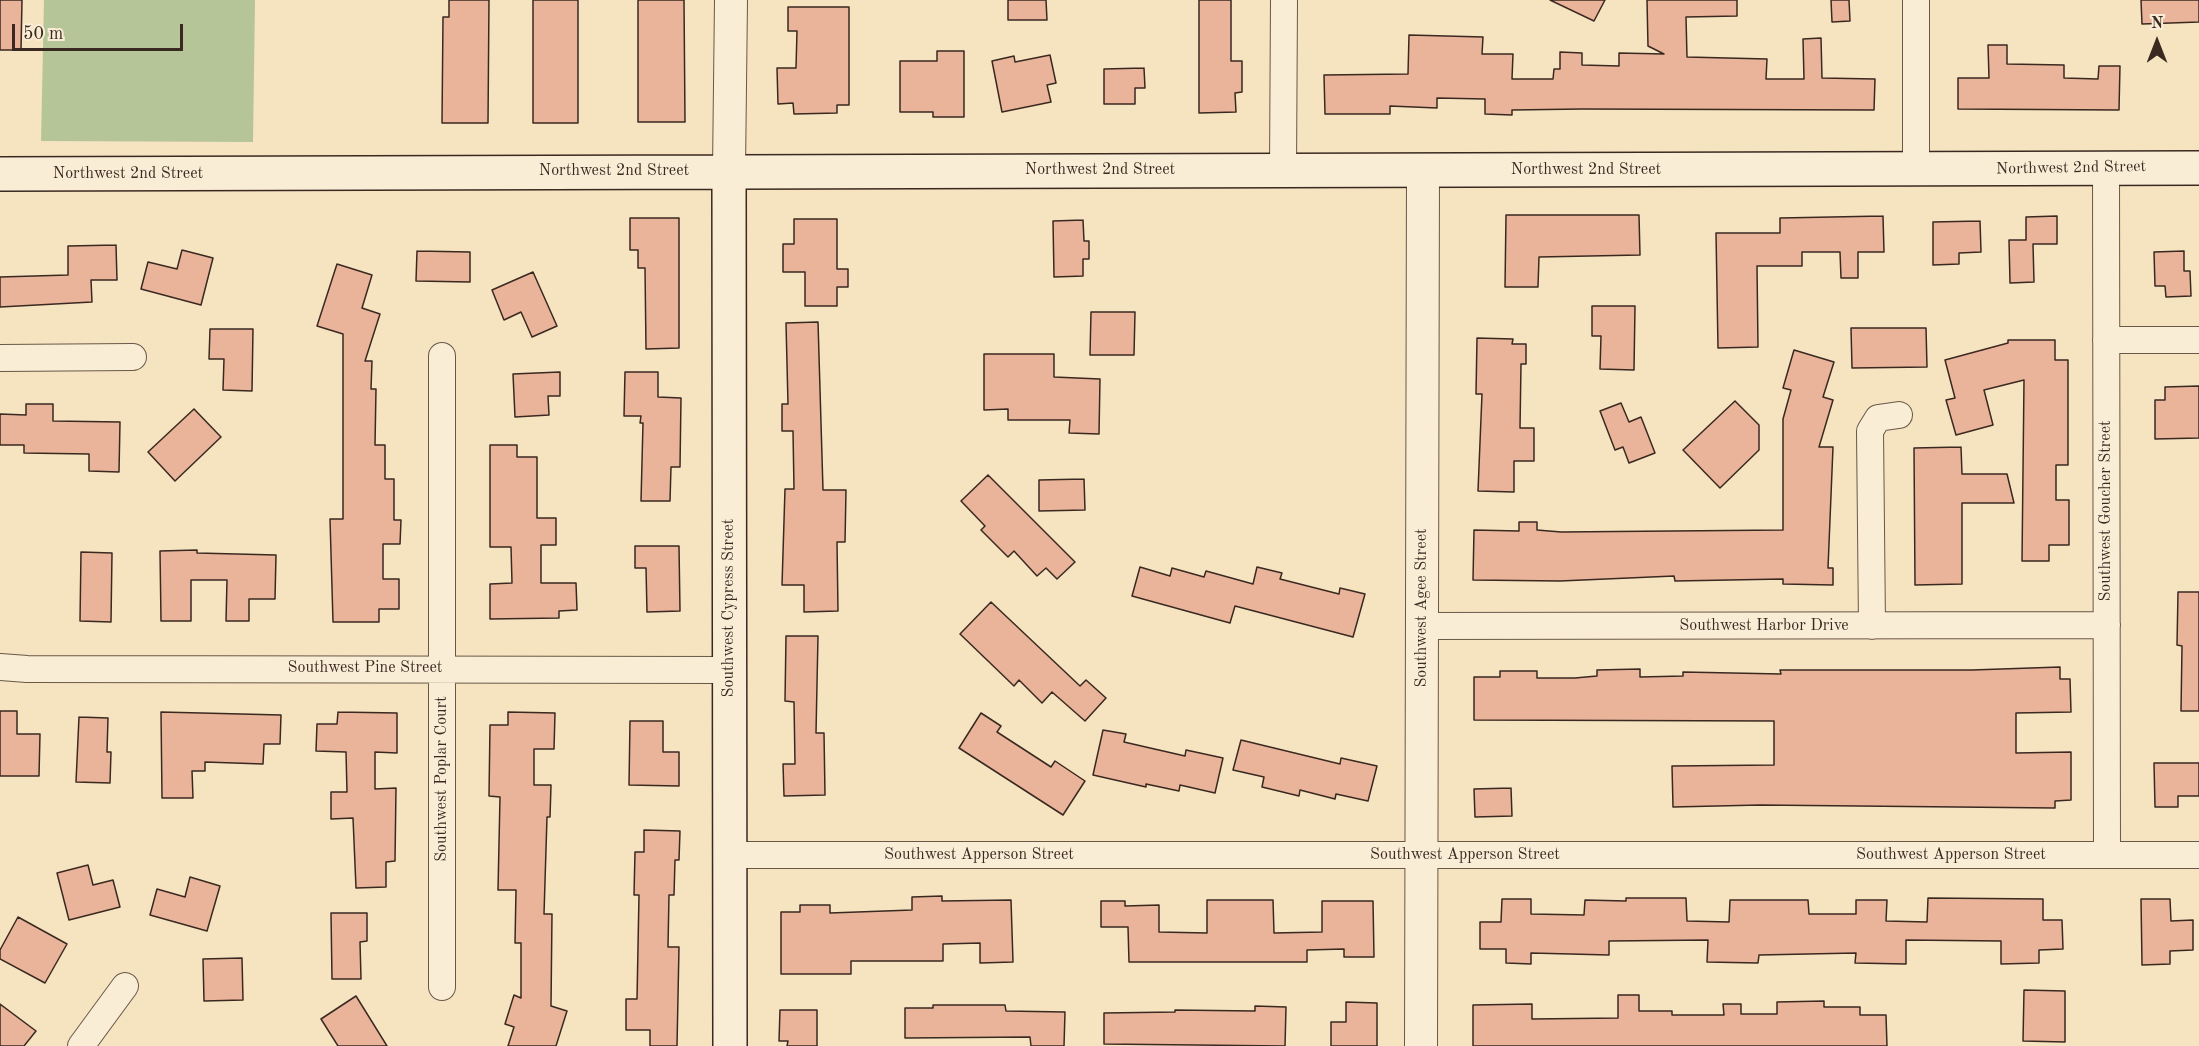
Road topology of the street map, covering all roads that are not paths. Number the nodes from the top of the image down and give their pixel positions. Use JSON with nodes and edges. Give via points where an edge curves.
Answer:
{"nodes":[{"id":1,"x":731,"y":0,"type":"edge"},
{"id":2,"x":1284,"y":0,"type":"edge"},
{"id":3,"x":1916,"y":0,"type":"edge"},
{"id":4,"x":2106,"y":168,"type":"junction"},
{"id":5,"x":2199,"y":168,"type":"edge"},
{"id":6,"x":729,"y":170,"type":"junction"},
{"id":7,"x":1283,"y":170,"type":"junction"},
{"id":8,"x":1423,"y":170,"type":"junction"},
{"id":9,"x":1917,"y":170,"type":"junction"},
{"id":10,"x":0,"y":174,"type":"edge"},
{"id":11,"x":2106,"y":340,"type":"junction"},
{"id":12,"x":2199,"y":340,"type":"edge"},
{"id":13,"x":442,"y":356,"type":"dead end"},
{"id":14,"x":133,"y":357,"type":"dead end"},
{"id":15,"x":0,"y":358,"type":"edge"},
{"id":16,"x":1899,"y":415,"type":"dead end"},
{"id":17,"x":2107,"y":625,"type":"junction"},
{"id":18,"x":1422,"y":626,"type":"junction"},
{"id":19,"x":1872,"y":626,"type":"junction"},
{"id":20,"x":0,"y":667,"type":"edge"},
{"id":21,"x":442,"y":668,"type":"junction"},
{"id":22,"x":729,"y":670,"type":"junction"},
{"id":23,"x":730,"y":855,"type":"junction"},
{"id":24,"x":1421,"y":855,"type":"junction"},
{"id":25,"x":2107,"y":855,"type":"junction"},
{"id":26,"x":2199,"y":855,"type":"edge"},
{"id":27,"x":125,"y":986,"type":"dead end"},
{"id":28,"x":442,"y":987,"type":"dead end"},
{"id":29,"x":81,"y":1046,"type":"edge"},
{"id":30,"x":730,"y":1046,"type":"edge"},
{"id":31,"x":1421,"y":1046,"type":"edge"}],
"edges":[{"from":1,"to":6,"type":"street"},
{"from":2,"to":7,"type":"street"},
{"from":3,"to":9,"type":"street"},
{"from":4,"to":5,"type":"main road","name":"Northwest 2nd Street"},
{"from":4,"to":9,"type":"main road","name":"Northwest 2nd Street"},
{"from":4,"to":11,"type":"street","name":"Southwest Goucher Street"},
{"from":6,"to":7,"type":"main road","name":"Northwest 2nd Street"},
{"from":6,"to":10,"type":"main road","name":"Northwest 2nd Street"},
{"from":6,"to":22,"type":"main road","name":"Southwest Cypress Street"},
{"from":7,"to":8,"type":"main road","name":"Northwest 2nd Street"},
{"from":8,"to":9,"type":"main road","name":"Northwest 2nd Street"},
{"from":8,"to":18,"type":"street","name":"Southwest Agee Street"},
{"from":11,"to":12,"type":"street"},
{"from":11,"to":17,"type":"street","name":"Southwest Goucher Street"},
{"from":13,"to":21,"type":"street","name":"Southwest Poplar Court"},
{"from":14,"to":15,"type":"street"},
{"from":16,"to":19,"type":"street","via":[[1878,418],[1870,431]]},
{"from":17,"to":19,"type":"street","name":"Southwest Harbor Drive"},
{"from":17,"to":25,"type":"street","name":"Southwest Goucher Street"},
{"from":18,"to":19,"type":"street","name":"Southwest Harbor Drive"},
{"from":18,"to":24,"type":"street","name":"Southwest Agee Street"},
{"from":20,"to":21,"type":"street","name":"Southwest Pine Street"},
{"from":21,"to":22,"type":"street","name":"Southwest Pine Street"},
{"from":21,"to":28,"type":"street","name":"Southwest Poplar Court"},
{"from":22,"to":23,"type":"main road","name":"Southwest Cypress Street"},
{"from":23,"to":24,"type":"street","name":"Southwest Apperson Street"},
{"from":23,"to":30,"type":"main road","name":"Southwest Cypress Street"},
{"from":24,"to":25,"type":"street","name":"Southwest Apperson Street"},
{"from":24,"to":31,"type":"street","name":"Southwest Agee Street"},
{"from":25,"to":26,"type":"street","name":"Southwest Apperson Street"},
{"from":27,"to":29,"type":"street"}]}
